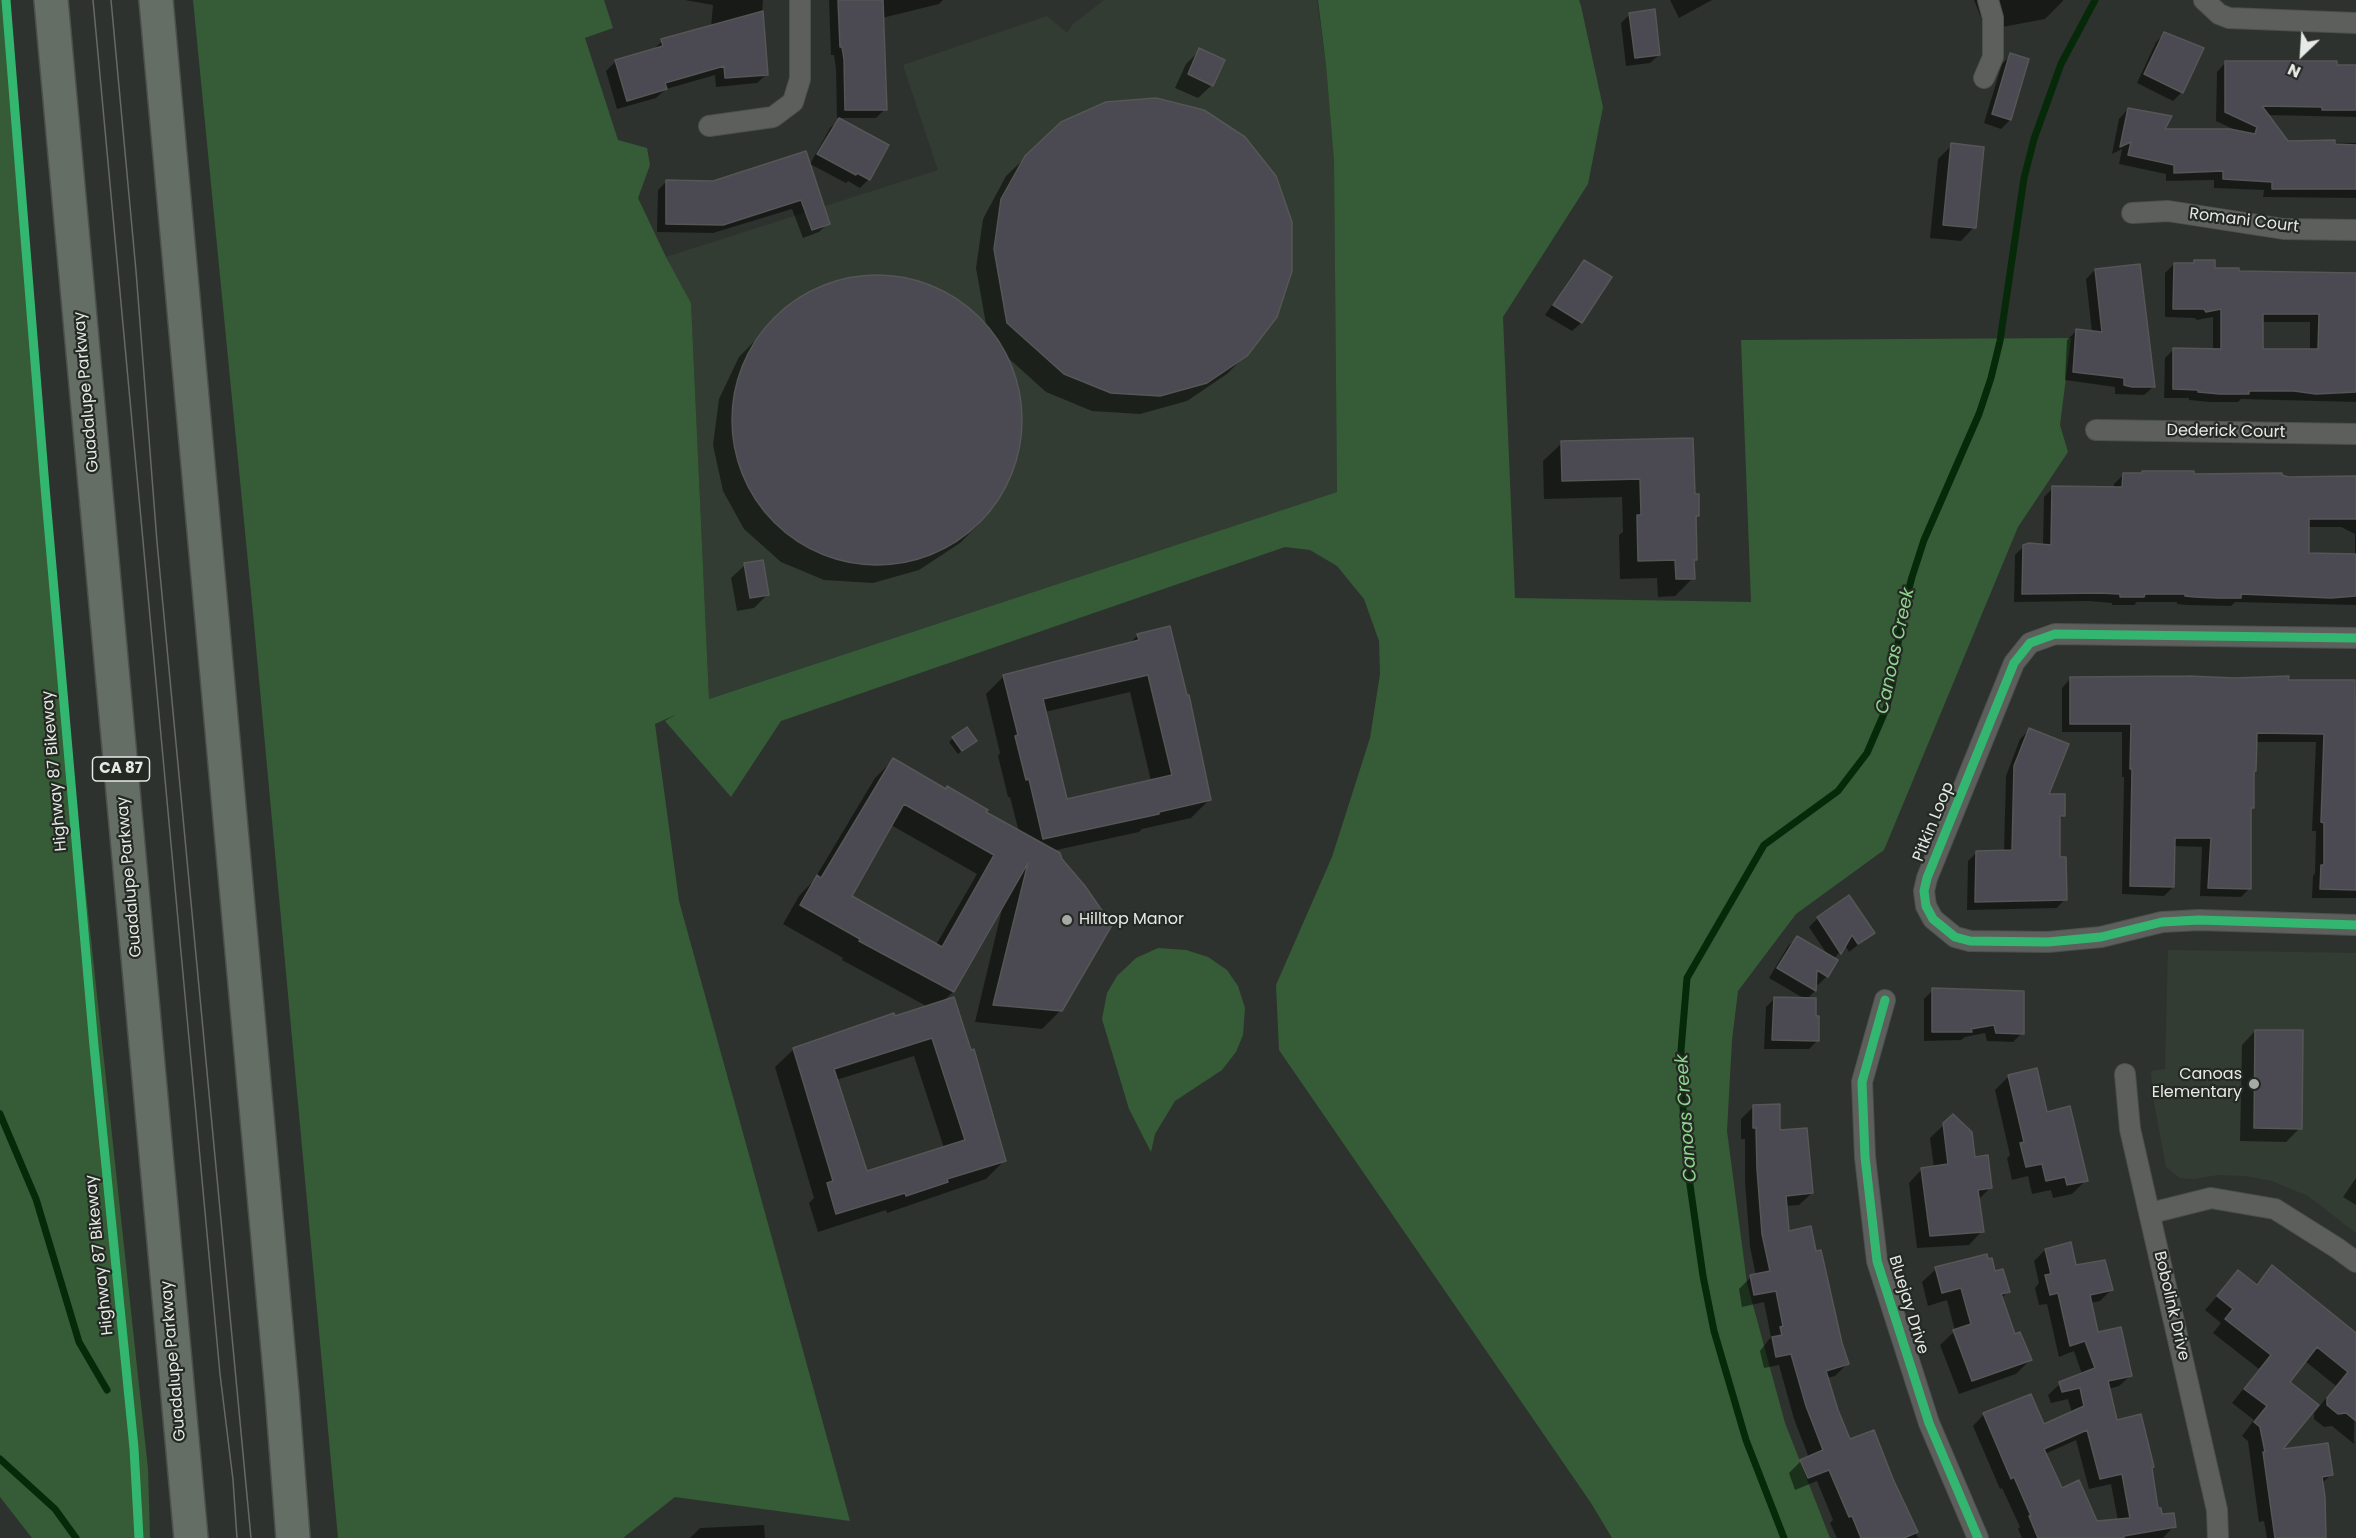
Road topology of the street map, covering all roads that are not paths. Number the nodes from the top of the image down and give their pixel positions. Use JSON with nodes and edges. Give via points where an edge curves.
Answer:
{"nodes":[{"id":1,"x":51,"y":0,"type":"edge"},
{"id":2,"x":156,"y":0,"type":"edge"},
{"id":3,"x":800,"y":0,"type":"edge"},
{"id":4,"x":1988,"y":0,"type":"edge"},
{"id":5,"x":2204,"y":0,"type":"edge"},
{"id":6,"x":2356,"y":23,"type":"edge"},
{"id":7,"x":1984,"y":78,"type":"dead end"},
{"id":8,"x":709,"y":126,"type":"dead end"},
{"id":9,"x":2132,"y":213,"type":"dead end"},
{"id":10,"x":2356,"y":230,"type":"edge"},
{"id":11,"x":2096,"y":430,"type":"dead end"},
{"id":12,"x":2356,"y":434,"type":"edge"},
{"id":13,"x":2356,"y":638,"type":"edge"},
{"id":14,"x":2356,"y":925,"type":"edge"},
{"id":15,"x":1885,"y":1000,"type":"dead end"},
{"id":16,"x":2126,"y":1074,"type":"dead end"},
{"id":17,"x":2151,"y":1213,"type":"junction"},
{"id":18,"x":2356,"y":1262,"type":"edge"},
{"id":19,"x":191,"y":1538,"type":"edge"},
{"id":20,"x":293,"y":1538,"type":"edge"},
{"id":21,"x":1978,"y":1538,"type":"edge"},
{"id":22,"x":2218,"y":1538,"type":"edge"}],
"edges":[{"from":1,"to":19,"type":"highway","name":"Guadalupe Parkway","number":"CA 87"},
{"from":2,"to":20,"type":"highway"},
{"from":3,"to":8,"type":"street","via":[[800,79],[793,102],[773,117]]},
{"from":4,"to":7,"type":"street","via":[[1993,18],[1993,57]]},
{"from":5,"to":6,"type":"street","via":[[2229,18]]},
{"from":9,"to":10,"type":"street","name":"Romani Court","via":[[2168,211],[2284,229]]},
{"from":11,"to":12,"type":"street","name":"Dederick Court"},
{"from":13,"to":14,"type":"street","name":"Pitkin Loop","via":[[2055,634],[2030,643],[2014,663],[1924,891],[1933,920],[1955,937],[1970,941],[2101,938],[2162,922],[2199,920]]},
{"from":15,"to":21,"type":"street","name":"Bluejay Drive","via":[[1862,1082],[1865,1157],[1877,1261],[1929,1424]]},
{"from":16,"to":17,"type":"street","name":"Bobolink Drive","via":[[2130,1129]]},
{"from":17,"to":18,"type":"street","via":[[2211,1198],[2276,1209]]},
{"from":17,"to":22,"type":"street","name":"Bobolink Drive","via":[[2217,1510]]}]}
